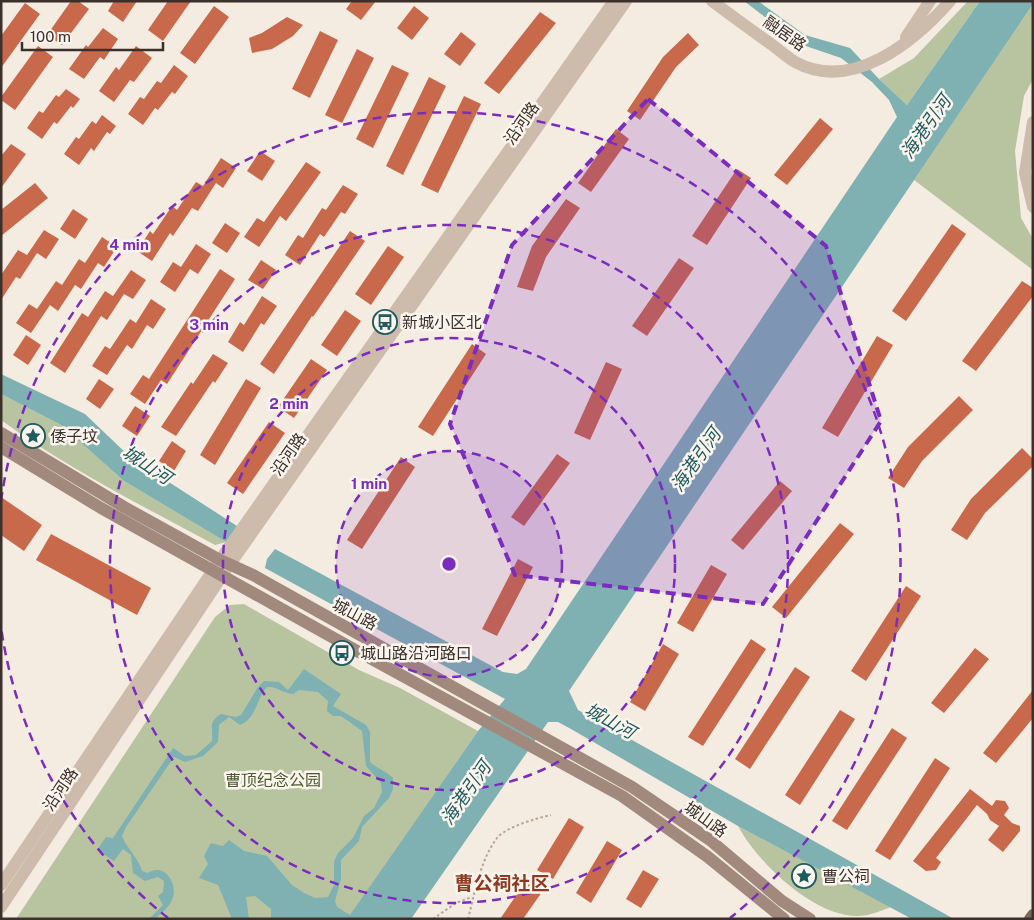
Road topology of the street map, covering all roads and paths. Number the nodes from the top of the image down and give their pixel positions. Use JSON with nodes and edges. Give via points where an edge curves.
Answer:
{"nodes":[{"id":1,"x":614,"y":1,"type":"edge"},
{"id":2,"x":626,"y":1,"type":"edge"},
{"id":3,"x":712,"y":1,"type":"edge"},
{"id":4,"x":930,"y":1,"type":"edge"},
{"id":5,"x":950,"y":1,"type":"edge"},
{"id":6,"x":900,"y":45,"type":"junction"},
{"id":7,"x":1033,"y":122,"type":"edge"},
{"id":8,"x":1033,"y":207,"type":"edge"},
{"id":9,"x":1,"y":433,"type":"edge"},
{"id":10,"x":1,"y":447,"type":"edge"},
{"id":11,"x":222,"y":567,"type":"junction"},
{"id":12,"x":551,"y":815,"type":"dead end"},
{"id":13,"x":1,"y":886,"type":"edge"},
{"id":14,"x":474,"y":896,"type":"junction"},
{"id":15,"x":1,"y":907,"type":"edge"},
{"id":16,"x":1033,"y":915,"type":"edge"},
{"id":17,"x":434,"y":919,"type":"edge"},
{"id":18,"x":468,"y":919,"type":"edge"},
{"id":19,"x":784,"y":919,"type":"edge"},
{"id":20,"x":810,"y":919,"type":"edge"},
{"id":21,"x":1030,"y":919,"type":"edge"}],
"edges":[{"from":1,"to":11,"type":"street","name":"沿河路"},
{"from":2,"to":11,"type":"street","name":"沿河路"},
{"from":3,"to":6,"type":"street","name":"融居路","via":[[795,62],[812,68],[841,72],[872,63]]},
{"from":4,"to":6,"type":"street"},
{"from":5,"to":6,"type":"street","name":"融居路","via":[[933,21]]},
{"from":7,"to":8,"type":"street","via":[[1025,173]]},
{"from":9,"to":11,"type":"main road","name":"城山路"},
{"from":10,"to":11,"type":"main road","name":"城山路","via":[[101,508]]},
{"from":11,"to":13,"type":"street","name":"沿河路"},
{"from":11,"to":15,"type":"street","name":"沿河路"},
{"from":11,"to":19,"type":"main road","name":"城山路","via":[[482,720],[622,796],[708,857]]},
{"from":11,"to":20,"type":"main road","name":"城山路","via":[[253,575],[647,798],[710,840],[782,901]]},
{"from":12,"to":14,"type":"path","via":[[530,820],[498,836],[480,871]]},
{"from":14,"to":17,"type":"path","via":[[456,903]]},
{"from":14,"to":18,"type":"path"},
{"from":16,"to":21,"type":"main road"}]}
